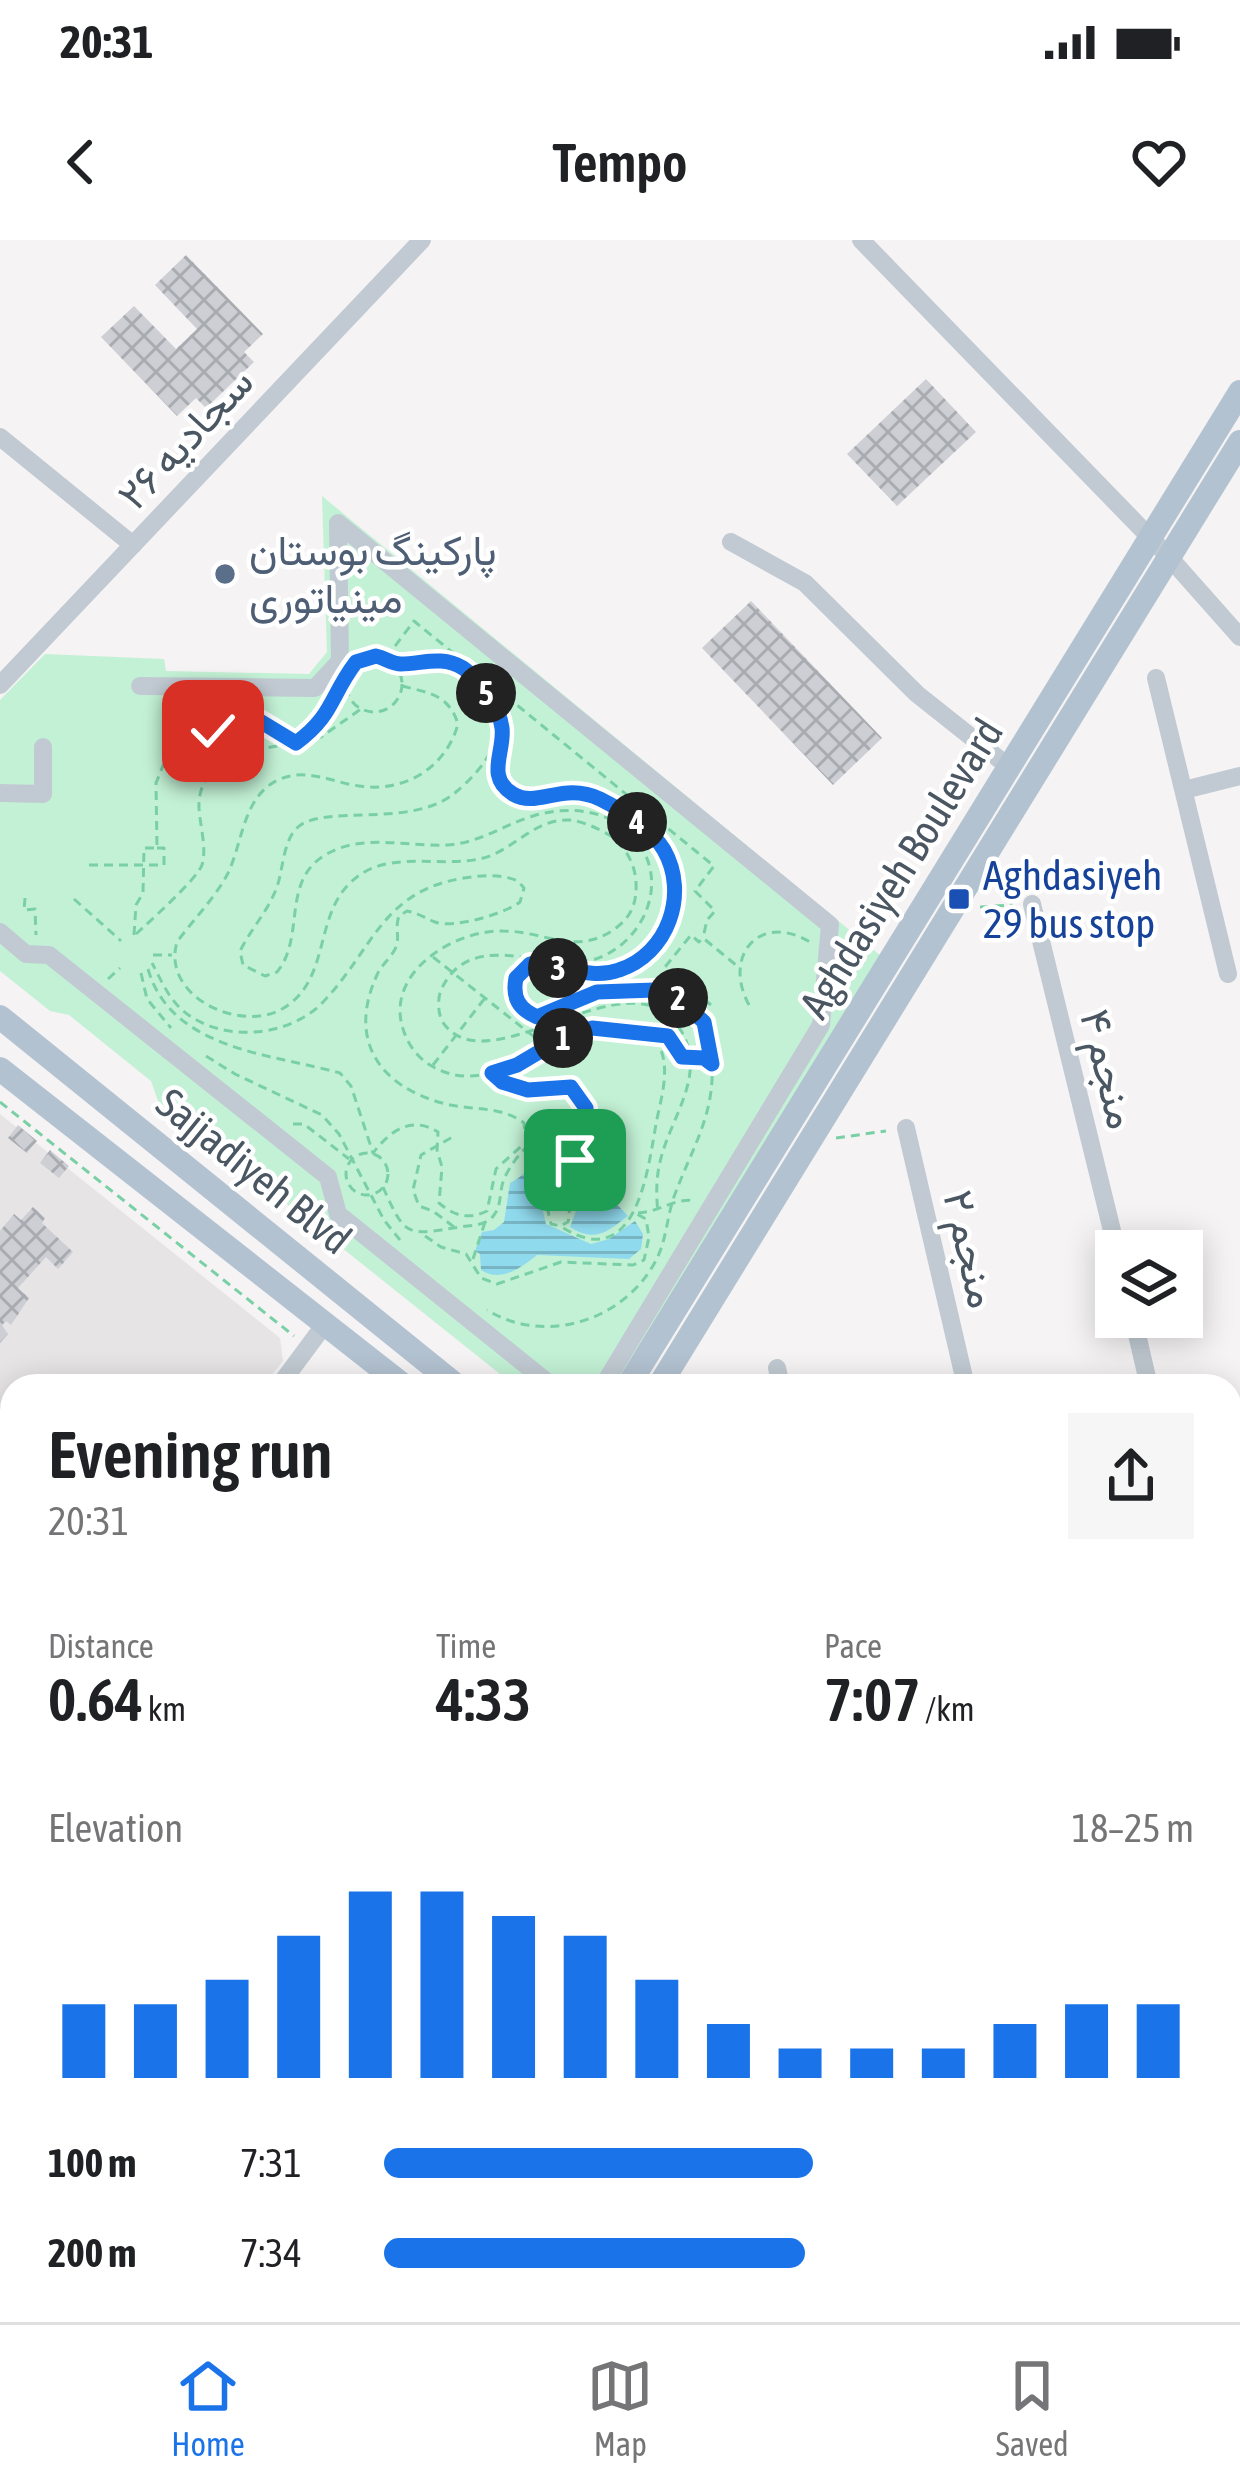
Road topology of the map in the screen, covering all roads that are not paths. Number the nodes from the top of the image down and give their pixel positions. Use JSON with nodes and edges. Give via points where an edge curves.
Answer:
{"nodes":[{"id":1,"x":422,"y":240,"type":"edge"},
{"id":2,"x":861,"y":240,"type":"edge"},
{"id":3,"x":1240,"y":392,"type":"edge"},
{"id":4,"x":0,"y":436,"type":"edge"},
{"id":5,"x":1240,"y":442,"type":"edge"},
{"id":6,"x":1150,"y":538,"type":"junction"},
{"id":7,"x":731,"y":542,"type":"dead end"},
{"id":8,"x":133,"y":544,"type":"junction"},
{"id":9,"x":1169,"y":557,"type":"junction"},
{"id":10,"x":1240,"y":637,"type":"edge"},
{"id":11,"x":1156,"y":678,"type":"dead end"},
{"id":12,"x":0,"y":686,"type":"edge"},
{"id":13,"x":140,"y":686,"type":"dead end"},
{"id":14,"x":43,"y":747,"type":"dead end"},
{"id":15,"x":1009,"y":767,"type":"junction"},
{"id":16,"x":1240,"y":776,"type":"edge"},
{"id":17,"x":1184,"y":790,"type":"junction"},
{"id":18,"x":0,"y":794,"type":"edge"},
{"id":19,"x":1032,"y":904,"type":"road end"},
{"id":20,"x":0,"y":932,"type":"edge"},
{"id":21,"x":1228,"y":974,"type":"dead end"},
{"id":22,"x":0,"y":1017,"type":"edge"},
{"id":23,"x":0,"y":1070,"type":"edge"},
{"id":24,"x":906,"y":1129,"type":"road end"},
{"id":25,"x":1112,"y":1230,"type":"edge"},
{"id":26,"x":325,"y":1324,"type":"junction"},
{"id":27,"x":1138,"y":1338,"type":"edge"},
{"id":28,"x":289,"y":1374,"type":"edge"},
{"id":29,"x":389,"y":1374,"type":"edge"},
{"id":30,"x":442,"y":1374,"type":"edge"},
{"id":31,"x":537,"y":1374,"type":"edge"},
{"id":32,"x":610,"y":1374,"type":"edge"},
{"id":33,"x":635,"y":1374,"type":"edge"},
{"id":34,"x":666,"y":1374,"type":"edge"},
{"id":35,"x":963,"y":1374,"type":"edge"},
{"id":36,"x":1146,"y":1374,"type":"edge"}],
"edges":[{"from":1,"to":8,"type":"street","name":"سجادیه ۲۶"},
{"from":2,"to":6,"type":"street"},
{"from":3,"to":6,"type":"main road","name":"Aghdasiyeh Boulevard"},
{"from":4,"to":8,"type":"street"},
{"from":5,"to":9,"type":"main road","name":"Aghdasiyeh Boulevard"},
{"from":6,"to":9,"type":"street"},
{"from":6,"to":15,"type":"main road","name":"Aghdasiyeh Boulevard"},
{"from":7,"to":15,"type":"street","via":[[805,584],[917,694]]},
{"from":8,"to":12,"type":"street","name":"سجادیه ۲۶"},
{"from":9,"to":10,"type":"street"},
{"from":9,"to":34,"type":"main road","name":"Aghdasiyeh Boulevard"},
{"from":11,"to":17,"type":"street"},
{"from":13,"to":32,"type":"street","via":[[315,688],[340,661],[338,523],[830,925],[821,1025]]},
{"from":14,"to":18,"type":"street","via":[[43,794]]},
{"from":15,"to":33,"type":"main road","name":"Aghdasiyeh Boulevard"},
{"from":16,"to":17,"type":"street"},
{"from":17,"to":21,"type":"street"},
{"from":19,"to":25,"type":"street","name":"منجم ۴"},
{"from":20,"to":31,"type":"street","via":[[26,954],[49,955],[328,1177],[338,1214]]},
{"from":22,"to":30,"type":"main road","name":"Sajjadiyeh Blvd"},
{"from":23,"to":26,"type":"main road","name":"Sajjadiyeh Blvd"},
{"from":24,"to":35,"type":"street","name":"منجم ۲"},
{"from":26,"to":28,"type":"street"},
{"from":26,"to":29,"type":"main road","name":"Sajjadiyeh Blvd"},
{"from":27,"to":36,"type":"street"}]}
